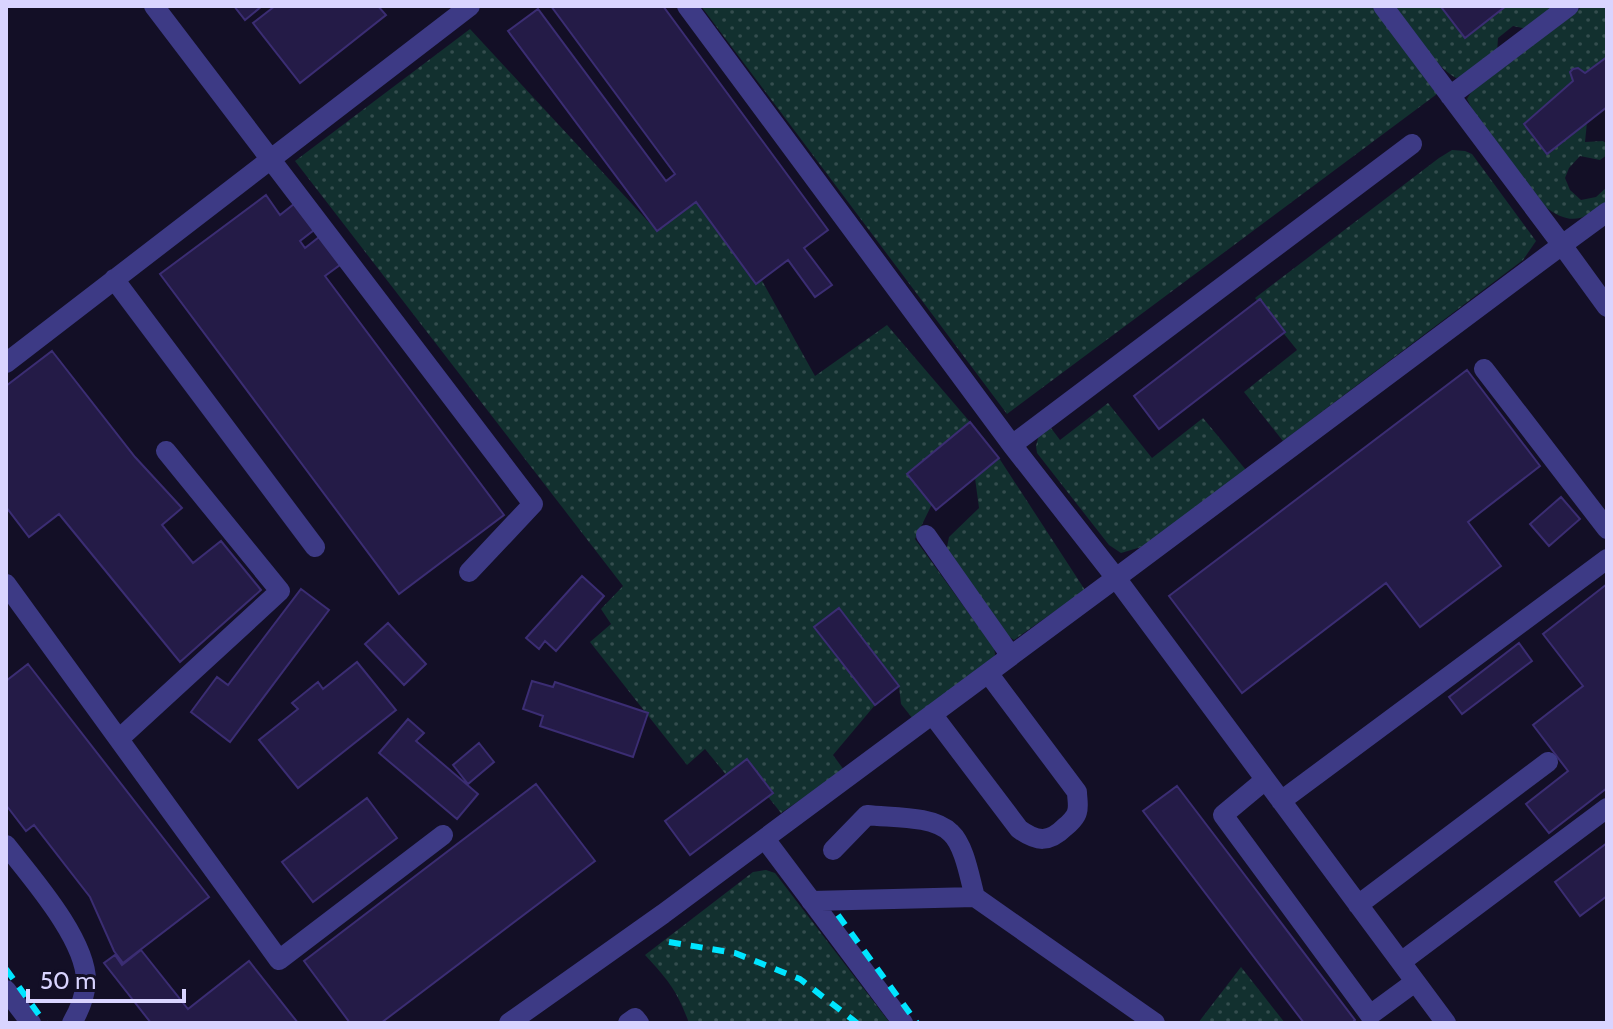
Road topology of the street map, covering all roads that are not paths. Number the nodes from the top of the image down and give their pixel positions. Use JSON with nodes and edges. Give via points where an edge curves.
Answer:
{"nodes":[{"id":1,"x":154,"y":6,"type":"edge"},
{"id":2,"x":470,"y":6,"type":"edge"},
{"id":3,"x":687,"y":6,"type":"edge"},
{"id":4,"x":1383,"y":6,"type":"edge"},
{"id":5,"x":1569,"y":6,"type":"edge"},
{"id":6,"x":1450,"y":96,"type":"junction"},
{"id":7,"x":1412,"y":144,"type":"dead end"},
{"id":8,"x":269,"y":159,"type":"junction"},
{"id":9,"x":1607,"y":212,"type":"edge"},
{"id":10,"x":1562,"y":245,"type":"junction"},
{"id":11,"x":114,"y":279,"type":"junction"},
{"id":12,"x":1607,"y":307,"type":"edge"},
{"id":13,"x":6,"y":363,"type":"edge"},
{"id":14,"x":1484,"y":369,"type":"dead end"},
{"id":15,"x":1012,"y":445,"type":"junction"},
{"id":16,"x":166,"y":451,"type":"dead end"},
{"id":17,"x":1607,"y":529,"type":"edge"},
{"id":18,"x":926,"y":535,"type":"dead end"},
{"id":19,"x":315,"y":547,"type":"dead end"},
{"id":20,"x":1607,"y":559,"type":"edge"},
{"id":21,"x":469,"y":572,"type":"dead end"},
{"id":22,"x":1116,"y":578,"type":"junction"},
{"id":23,"x":6,"y":584,"type":"edge"},
{"id":24,"x":1011,"y":656,"type":"junction"},
{"id":25,"x":988,"y":673,"type":"junction"},
{"id":26,"x":932,"y":714,"type":"junction"},
{"id":27,"x":119,"y":739,"type":"junction"},
{"id":28,"x":1548,"y":762,"type":"dead end"},
{"id":29,"x":1265,"y":780,"type":"junction"},
{"id":30,"x":1281,"y":801,"type":"junction"},
{"id":31,"x":1607,"y":808,"type":"edge"},
{"id":32,"x":443,"y":835,"type":"dead end"},
{"id":33,"x":765,"y":839,"type":"junction"},
{"id":34,"x":6,"y":845,"type":"edge"},
{"id":35,"x":833,"y":850,"type":"dead end"},
{"id":36,"x":975,"y":897,"type":"junction"},
{"id":37,"x":811,"y":901,"type":"junction"},
{"id":38,"x":1358,"y":905,"type":"junction"},
{"id":39,"x":1401,"y":962,"type":"junction"},
{"id":40,"x":1415,"y":982,"type":"junction"},
{"id":41,"x":6,"y":990,"type":"edge"},
{"id":42,"x":1153,"y":1022,"type":"edge"},
{"id":43,"x":31,"y":1023,"type":"edge"},
{"id":44,"x":72,"y":1023,"type":"edge"},
{"id":45,"x":509,"y":1023,"type":"edge"},
{"id":46,"x":628,"y":1023,"type":"edge"},
{"id":47,"x":639,"y":1023,"type":"edge"},
{"id":48,"x":903,"y":1023,"type":"edge"},
{"id":49,"x":1446,"y":1023,"type":"edge"}],
"edges":[{"from":1,"to":8,"type":"lane"},
{"from":2,"to":8,"type":"lane"},
{"from":3,"to":15,"type":"lane"},
{"from":4,"to":6,"type":"lane"},
{"from":5,"to":6,"type":"lane"},
{"from":6,"to":10,"type":"lane"},
{"from":7,"to":15,"type":"lane"},
{"from":8,"to":11,"type":"lane"},
{"from":8,"to":21,"type":"lane","via":[[533,504]]},
{"from":9,"to":10,"type":"lane"},
{"from":10,"to":12,"type":"lane"},
{"from":10,"to":22,"type":"lane"},
{"from":11,"to":13,"type":"lane"},
{"from":11,"to":19,"type":"lane"},
{"from":14,"to":17,"type":"lane"},
{"from":15,"to":22,"type":"lane"},
{"from":16,"to":27,"type":"lane","via":[[280,591]]},
{"from":18,"to":24,"type":"lane"},
{"from":20,"to":30,"type":"lane"},
{"from":22,"to":24,"type":"lane"},
{"from":22,"to":29,"type":"lane"},
{"from":23,"to":27,"type":"lane"},
{"from":24,"to":25,"type":"lane"},
{"from":25,"to":26,"type":"lane"},
{"from":25,"to":26,"type":"lane","via":[[1077,792],[1078,811],[1054,837],[1031,838],[1019,829]]},
{"from":26,"to":33,"type":"lane"},
{"from":27,"to":32,"type":"lane","via":[[279,960]]},
{"from":28,"to":38,"type":"lane"},
{"from":29,"to":30,"type":"lane"},
{"from":29,"to":40,"type":"lane","via":[[1223,815],[1370,1015]]},
{"from":30,"to":38,"type":"lane"},
{"from":31,"to":39,"type":"lane"},
{"from":33,"to":37,"type":"lane"},
{"from":33,"to":45,"type":"lane"},
{"from":34,"to":44,"type":"lane","via":[[54,906],[79,951],[86,981]]},
{"from":35,"to":36,"type":"lane","via":[[867,815],[931,821],[952,834]]},
{"from":36,"to":37,"type":"lane"},
{"from":36,"to":42,"type":"lane"},
{"from":37,"to":48,"type":"lane"},
{"from":38,"to":39,"type":"lane"},
{"from":39,"to":40,"type":"lane"},
{"from":40,"to":49,"type":"lane"},
{"from":41,"to":43,"type":"lane"},
{"from":46,"to":47,"type":"lane","via":[[635,1018]]}]}
